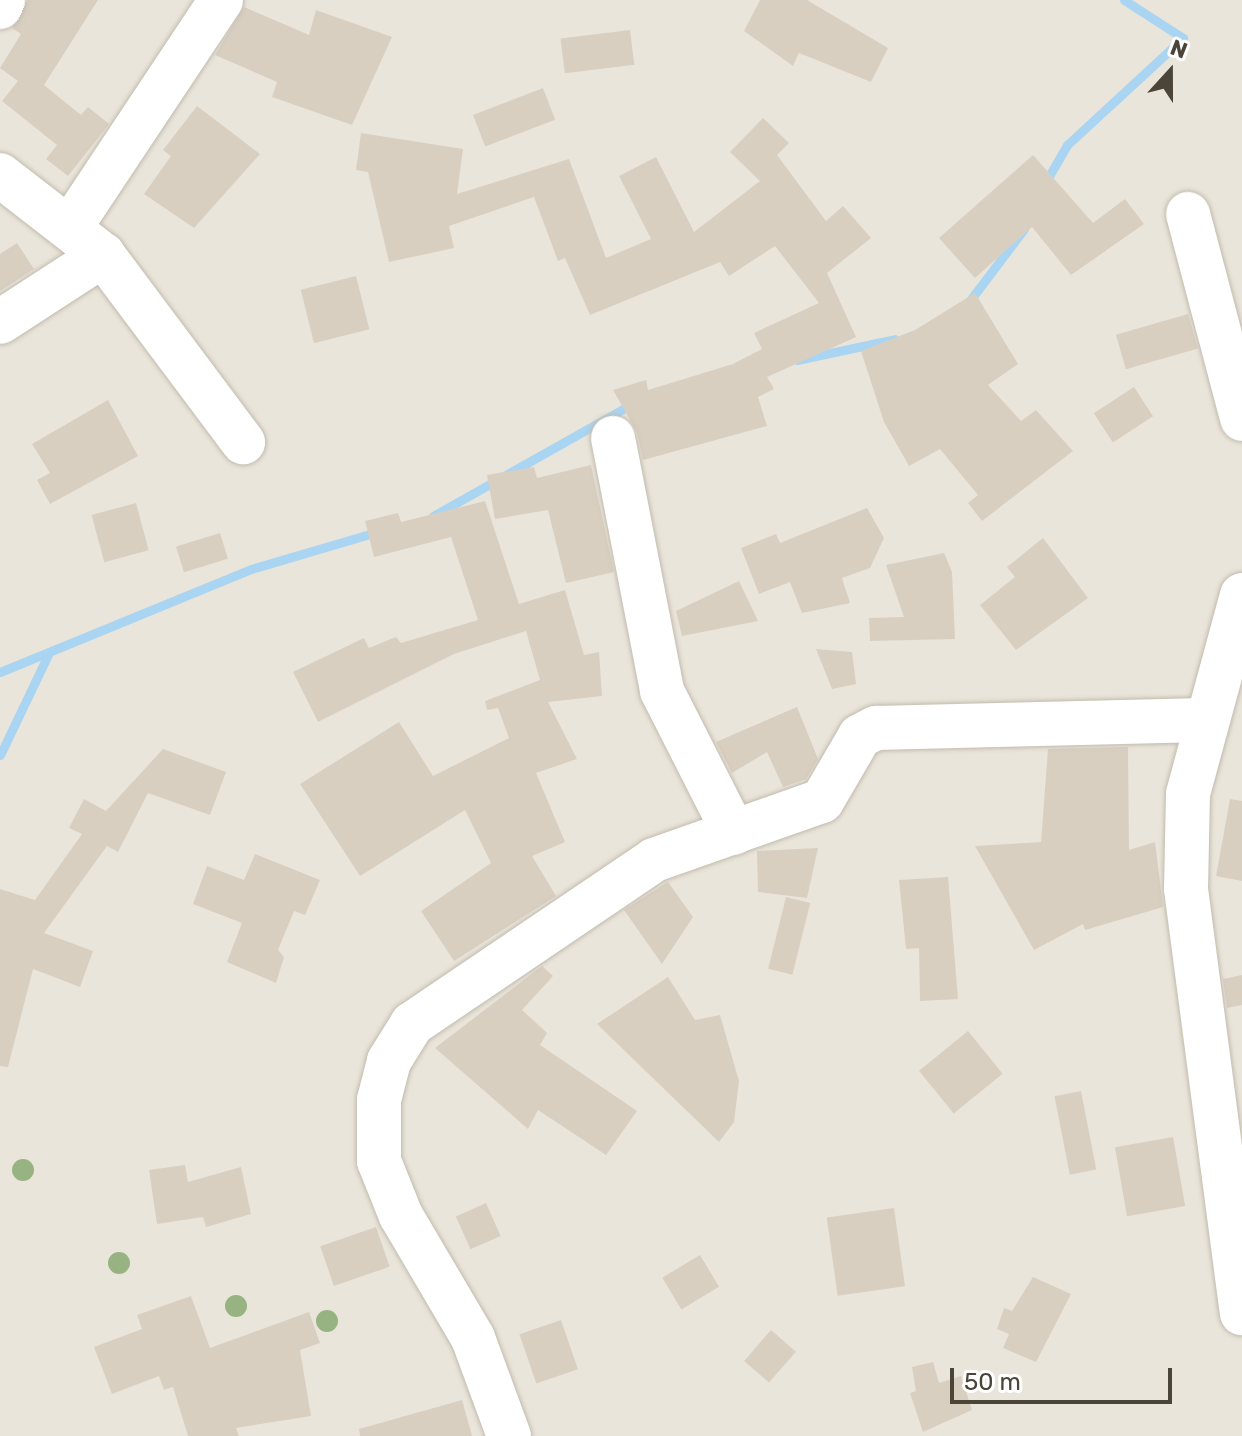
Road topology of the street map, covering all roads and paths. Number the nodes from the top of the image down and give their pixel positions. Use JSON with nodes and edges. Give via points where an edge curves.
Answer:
{"nodes":[{"id":1,"x":3,"y":0,"type":"edge"},
{"id":2,"x":221,"y":0,"type":"edge"},
{"id":3,"x":0,"y":7,"type":"edge"},
{"id":4,"x":0,"y":175,"type":"edge"},
{"id":5,"x":1188,"y":214,"type":"dead end"},
{"id":6,"x":71,"y":226,"type":"junction"},
{"id":7,"x":103,"y":255,"type":"junction"},
{"id":8,"x":0,"y":322,"type":"edge"},
{"id":9,"x":1242,"y":419,"type":"edge"},
{"id":10,"x":613,"y":438,"type":"dead end"},
{"id":11,"x":243,"y":442,"type":"dead end"},
{"id":12,"x":1242,"y":595,"type":"edge"},
{"id":13,"x":1203,"y":720,"type":"junction"},
{"id":14,"x":734,"y":833,"type":"junction"},
{"id":15,"x":1242,"y":1313,"type":"edge"},
{"id":16,"x":509,"y":1436,"type":"edge"}],
"edges":[{"from":1,"to":3,"type":"street"},
{"from":2,"to":6,"type":"street"},
{"from":4,"to":6,"type":"street"},
{"from":5,"to":9,"type":"street"},
{"from":6,"to":7,"type":"street"},
{"from":7,"to":8,"type":"street"},
{"from":7,"to":11,"type":"street"},
{"from":10,"to":14,"type":"street","via":[[662,691]]},
{"from":12,"to":13,"type":"street"},
{"from":13,"to":14,"type":"street","via":[[876,728],[860,736],[822,801]]},
{"from":13,"to":15,"type":"street","via":[[1188,794],[1186,889]]},
{"from":14,"to":16,"type":"street","via":[[654,860],[455,991],[412,1024],[389,1061],[379,1100],[379,1161],[401,1216],[473,1338]]}]}
